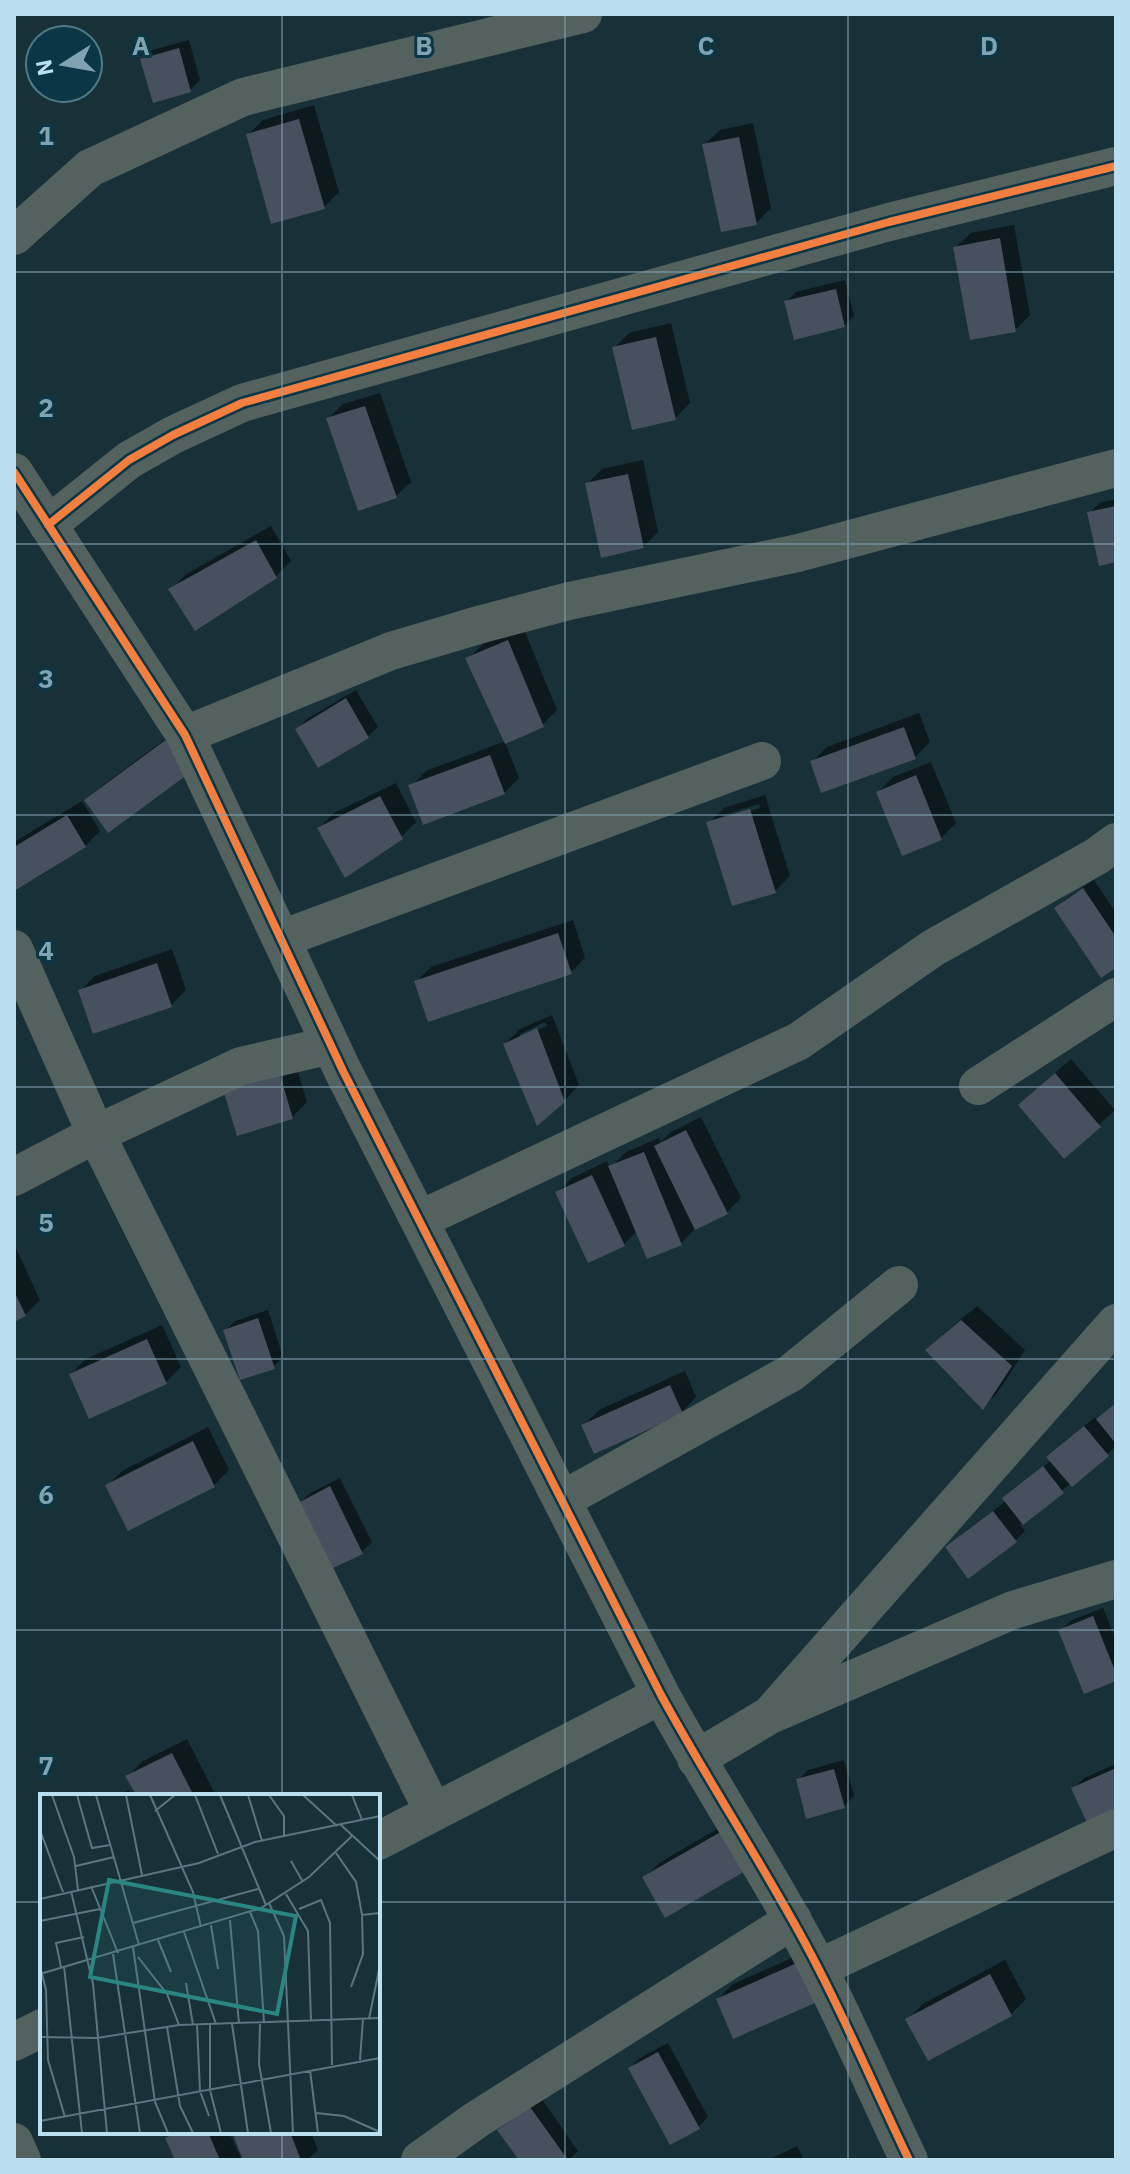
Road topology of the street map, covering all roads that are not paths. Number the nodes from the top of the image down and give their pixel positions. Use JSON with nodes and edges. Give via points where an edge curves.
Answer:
{"nodes":[{"id":1,"x":583,"y":14,"type":"edge"},
{"id":2,"x":1116,"y":166,"type":"edge"},
{"id":3,"x":14,"y":236,"type":"edge"},
{"id":4,"x":1116,"y":468,"type":"edge"},
{"id":5,"x":14,"y":472,"type":"edge"},
{"id":6,"x":48,"y":525,"type":"junction"},
{"id":7,"x":185,"y":735,"type":"junction"},
{"id":8,"x":762,"y":761,"type":"dead end"},
{"id":9,"x":1116,"y":842,"type":"edge"},
{"id":10,"x":281,"y":939,"type":"junction"},
{"id":11,"x":14,"y":949,"type":"edge"},
{"id":12,"x":1116,"y":997,"type":"edge"},
{"id":13,"x":331,"y":1045,"type":"junction"},
{"id":14,"x":978,"y":1086,"type":"dead end"},
{"id":15,"x":96,"y":1134,"type":"junction"},
{"id":16,"x":14,"y":1177,"type":"edge"},
{"id":17,"x":419,"y":1220,"type":"junction"},
{"id":18,"x":899,"y":1285,"type":"dead end"},
{"id":19,"x":1116,"y":1323,"type":"edge"},
{"id":20,"x":562,"y":1500,"type":"junction"},
{"id":21,"x":1116,"y":1579,"type":"edge"},
{"id":22,"x":661,"y":1695,"type":"junction"},
{"id":23,"x":770,"y":1715,"type":"junction"},
{"id":24,"x":696,"y":1759,"type":"junction"},
{"id":25,"x":433,"y":1811,"type":"junction"},
{"id":26,"x":1116,"y":1828,"type":"edge"},
{"id":27,"x":380,"y":1840,"type":"edge"},
{"id":28,"x":793,"y":1920,"type":"junction"},
{"id":29,"x":819,"y":1968,"type":"junction"},
{"id":30,"x":40,"y":2029,"type":"edge"},
{"id":31,"x":14,"y":2042,"type":"edge"},
{"id":32,"x":14,"y":2142,"type":"edge"},
{"id":33,"x":22,"y":2160,"type":"edge"},
{"id":34,"x":420,"y":2160,"type":"edge"},
{"id":35,"x":909,"y":2160,"type":"edge"}],
"edges":[{"from":1,"to":3,"type":"street","via":[[243,97],[90,168]]},
{"from":2,"to":6,"type":"street","via":[[889,222],[242,403],[129,460]]},
{"from":4,"to":7,"type":"street","via":[[798,553],[482,624],[391,651]]},
{"from":5,"to":6,"type":"street"},
{"from":6,"to":7,"type":"street"},
{"from":7,"to":10,"type":"street"},
{"from":8,"to":10,"type":"street"},
{"from":9,"to":17,"type":"street","via":[[933,948],[799,1041]]},
{"from":10,"to":13,"type":"street"},
{"from":11,"to":15,"type":"street"},
{"from":12,"to":14,"type":"street"},
{"from":13,"to":15,"type":"street","via":[[241,1066]]},
{"from":13,"to":17,"type":"street"},
{"from":15,"to":16,"type":"street"},
{"from":15,"to":25,"type":"street"},
{"from":17,"to":20,"type":"street"},
{"from":18,"to":20,"type":"street","via":[[791,1373]]},
{"from":19,"to":23,"type":"street"},
{"from":20,"to":22,"type":"street"},
{"from":21,"to":23,"type":"street","via":[[1013,1610]]},
{"from":22,"to":24,"type":"street"},
{"from":22,"to":25,"type":"street"},
{"from":23,"to":24,"type":"street"},
{"from":24,"to":28,"type":"street"},
{"from":25,"to":27,"type":"street"},
{"from":26,"to":29,"type":"street"},
{"from":28,"to":29,"type":"street"},
{"from":28,"to":34,"type":"street"},
{"from":29,"to":35,"type":"street"},
{"from":30,"to":31,"type":"street"},
{"from":32,"to":33,"type":"street"}]}
